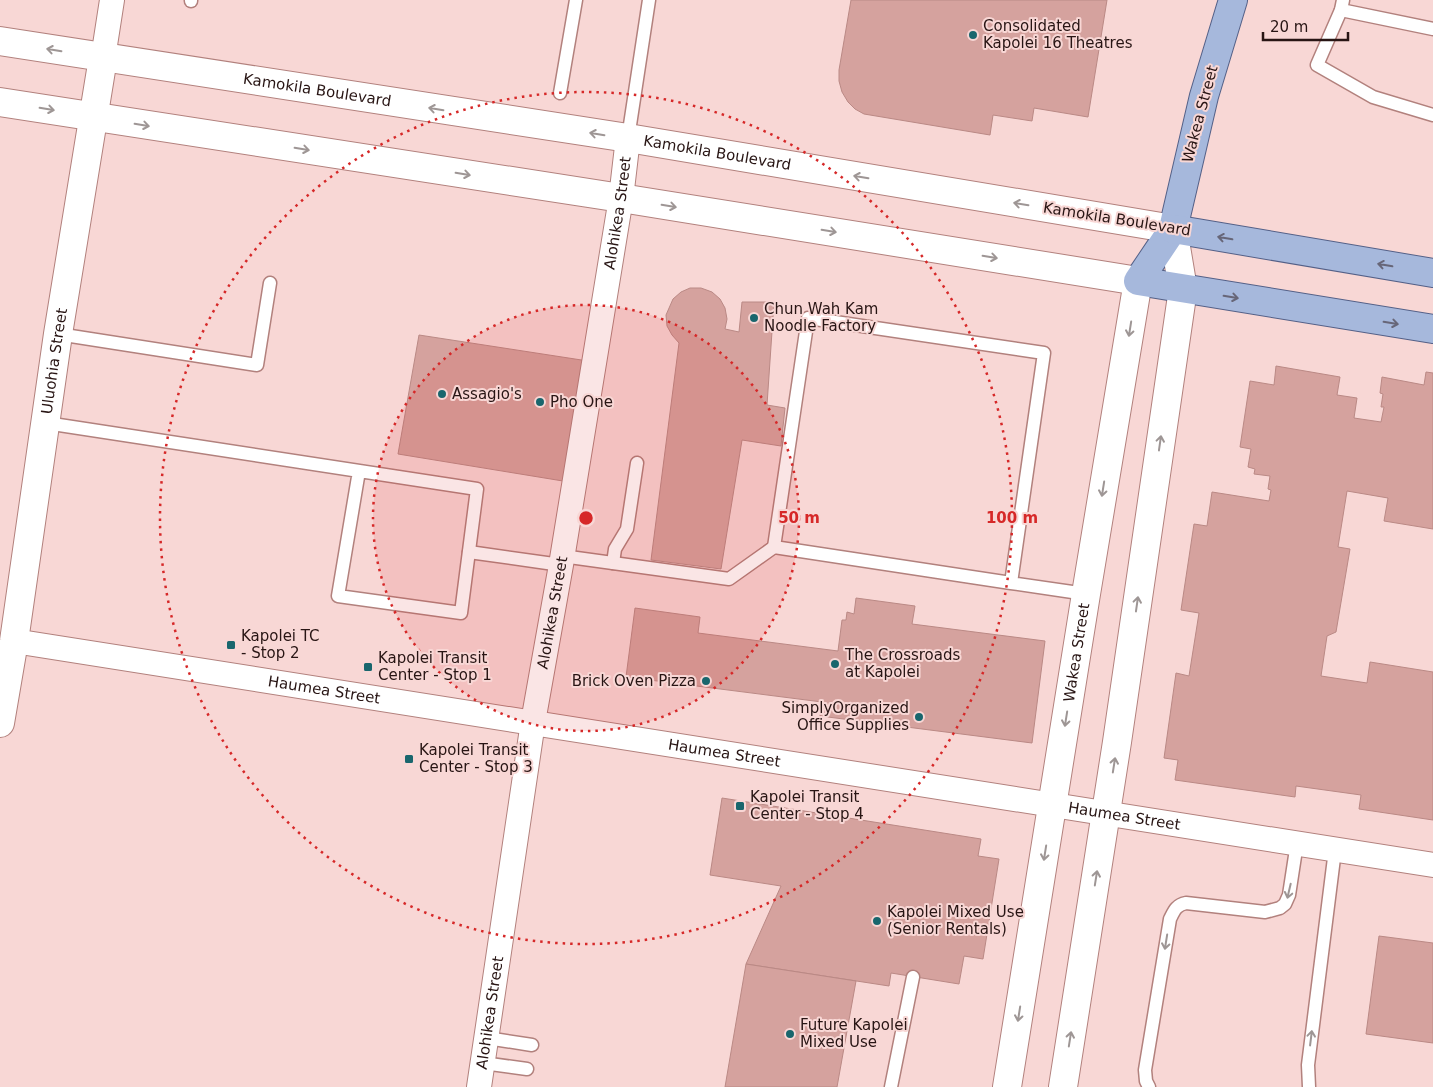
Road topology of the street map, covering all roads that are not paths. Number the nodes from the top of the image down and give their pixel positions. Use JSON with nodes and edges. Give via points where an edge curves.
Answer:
{"nodes":[{"id":1,"x":112,"y":0,"type":"edge"},
{"id":2,"x":576,"y":0,"type":"edge"},
{"id":3,"x":649,"y":0,"type":"edge"},
{"id":4,"x":1233,"y":0,"type":"edge"},
{"id":5,"x":1342,"y":5,"type":"edge"},
{"id":6,"x":1433,"y":29,"type":"edge"},
{"id":7,"x":0,"y":41,"type":"edge"},
{"id":8,"x":102,"y":58,"type":"junction"},
{"id":9,"x":560,"y":93,"type":"dead end"},
{"id":10,"x":0,"y":102,"type":"edge"},
{"id":11,"x":1433,"y":115,"type":"edge"},
{"id":12,"x":94,"y":117,"type":"junction"},
{"id":13,"x":628,"y":138,"type":"junction"},
{"id":14,"x":621,"y":198,"type":"junction"},
{"id":15,"x":1173,"y":228,"type":"junction"},
{"id":16,"x":1433,"y":273,"type":"edge"},
{"id":17,"x":1138,"y":281,"type":"junction"},
{"id":18,"x":270,"y":283,"type":"dead end"},
{"id":19,"x":1183,"y":289,"type":"junction"},
{"id":20,"x":1433,"y":329,"type":"edge"},
{"id":21,"x":58,"y":334,"type":"junction"},
{"id":22,"x":46,"y":423,"type":"junction"},
{"id":23,"x":637,"y":463,"type":"dead end"},
{"id":24,"x":359,"y":471,"type":"junction"},
{"id":25,"x":774,"y":547,"type":"junction"},
{"id":26,"x":469,"y":552,"type":"junction"},
{"id":27,"x":562,"y":560,"type":"junction"},
{"id":28,"x":613,"y":563,"type":"junction"},
{"id":29,"x":1011,"y":583,"type":"junction"},
{"id":30,"x":1086,"y":594,"type":"junction"},
{"id":31,"x":7,"y":639,"type":"edge"},
{"id":32,"x":533,"y":722,"type":"junction"},
{"id":33,"x":0,"y":723,"type":"edge"},
{"id":34,"x":1052,"y":805,"type":"junction"},
{"id":35,"x":1106,"y":813,"type":"junction"},
{"id":36,"x":1297,"y":844,"type":"junction"},
{"id":37,"x":1335,"y":850,"type":"junction"},
{"id":38,"x":1433,"y":865,"type":"edge"},
{"id":39,"x":913,"y":977,"type":"dead end"},
{"id":40,"x":487,"y":1038,"type":"junction"},
{"id":41,"x":532,"y":1045,"type":"dead end"},
{"id":42,"x":483,"y":1063,"type":"junction"},
{"id":43,"x":527,"y":1069,"type":"dead end"},
{"id":44,"x":479,"y":1087,"type":"edge"},
{"id":45,"x":892,"y":1087,"type":"edge"},
{"id":46,"x":1007,"y":1087,"type":"edge"},
{"id":47,"x":1063,"y":1087,"type":"edge"},
{"id":48,"x":1149,"y":1087,"type":"edge"},
{"id":49,"x":1309,"y":1087,"type":"edge"}],
"edges":[{"from":1,"to":8,"type":"street","name":"Uluohia Street"},
{"from":2,"to":9,"type":"lane"},
{"from":3,"to":13,"type":"lane"},
{"from":4,"to":15,"type":"main road","name":"Wakea Street","via":[[1204,96]]},
{"from":5,"to":6,"type":"lane"},
{"from":5,"to":11,"type":"lane","via":[[1317,65],[1373,96]]},
{"from":8,"to":7,"type":"main road","name":"Kamokila Boulevard","one_way":true},
{"from":8,"to":12,"type":"main road","name":"Uluohia Street"},
{"from":13,"to":8,"type":"main road","name":"Kamokila Boulevard","one_way":true},
{"from":10,"to":12,"type":"main road","one_way":true},
{"from":12,"to":14,"type":"main road","one_way":true},
{"from":12,"to":21,"type":"main road","name":"Uluohia Street"},
{"from":13,"to":14,"type":"street","name":"Alohikea Street"},
{"from":15,"to":13,"type":"main road","name":"Kamokila Boulevard","one_way":true},
{"from":14,"to":17,"type":"main road","one_way":true},
{"from":14,"to":27,"type":"street","name":"Alohikea Street"},
{"from":16,"to":15,"type":"main road","name":"Kamokila Boulevard","one_way":true},
{"from":15,"to":17,"type":"main road","name":"Wakea Street"},
{"from":15,"to":19,"type":"main road","name":"Wakea Street"},
{"from":17,"to":19,"type":"main road"},
{"from":17,"to":30,"type":"main road","name":"Wakea Street","one_way":true},
{"from":18,"to":21,"type":"lane","via":[[258,365]]},
{"from":19,"to":20,"type":"main road","one_way":true},
{"from":35,"to":19,"type":"main road","name":"Wakea Street","one_way":true},
{"from":21,"to":22,"type":"main road","name":"Uluohia Street"},
{"from":22,"to":24,"type":"lane"},
{"from":22,"to":31,"type":"main road","name":"Uluohia Street"},
{"from":23,"to":28,"type":"lane","via":[[627,529],[615,549]]},
{"from":24,"to":26,"type":"lane","via":[[477,490]]},
{"from":24,"to":26,"type":"lane","via":[[338,596],[461,613]]},
{"from":25,"to":28,"type":"lane","via":[[729,578]]},
{"from":25,"to":29,"type":"lane"},
{"from":25,"to":29,"type":"lane","via":[[808,318],[1044,353]]},
{"from":26,"to":27,"type":"lane"},
{"from":27,"to":28,"type":"lane"},
{"from":27,"to":32,"type":"street","name":"Alohikea Street"},
{"from":29,"to":30,"type":"lane"},
{"from":30,"to":34,"type":"main road","name":"Wakea Street","one_way":true},
{"from":31,"to":32,"type":"street","name":"Haumea Street"},
{"from":31,"to":33,"type":"main road","name":"Uluohia Street"},
{"from":32,"to":34,"type":"street","name":"Haumea Street"},
{"from":32,"to":40,"type":"street","name":"Alohikea Street"},
{"from":34,"to":35,"type":"street","name":"Haumea Street"},
{"from":34,"to":46,"type":"main road","name":"Wakea Street","one_way":true},
{"from":35,"to":36,"type":"street","name":"Haumea Street"},
{"from":47,"to":35,"type":"main road","name":"Wakea Street","one_way":true},
{"from":36,"to":37,"type":"street","name":"Haumea Street"},
{"from":36,"to":48,"type":"lane","one_way":true,"via":[[1288,895],[1280,908],[1265,912],[1186,903],[1174,911],[1145,1070]]},
{"from":37,"to":38,"type":"street","name":"Haumea Street"},
{"from":49,"to":37,"type":"lane","one_way":true,"via":[[1308,1065]]},
{"from":39,"to":45,"type":"lane"},
{"from":40,"to":41,"type":"lane"},
{"from":40,"to":42,"type":"street","name":"Alohikea Street"},
{"from":42,"to":43,"type":"lane"},
{"from":42,"to":44,"type":"street","name":"Alohikea Street"}]}
